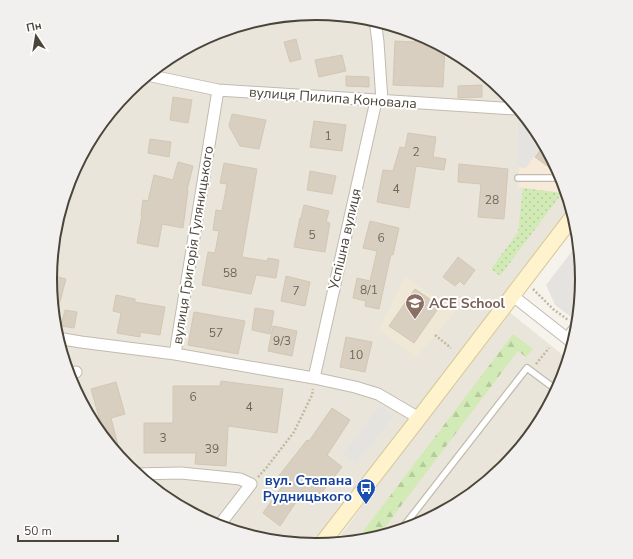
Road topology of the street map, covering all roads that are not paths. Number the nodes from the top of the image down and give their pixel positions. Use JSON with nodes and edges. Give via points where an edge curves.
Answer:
{"nodes":[{"id":1,"x":376,"y":27,"type":"edge"},
{"id":2,"x":155,"y":77,"type":"edge"},
{"id":3,"x":218,"y":90,"type":"junction"},
{"id":4,"x":379,"y":101,"type":"junction"},
{"id":5,"x":513,"y":110,"type":"edge"},
{"id":6,"x":518,"y":178,"type":"dead end"},
{"id":7,"x":555,"y":178,"type":"edge"},
{"id":8,"x":569,"y":221,"type":"edge"},
{"id":9,"x":513,"y":296,"type":"junction"},
{"id":10,"x":571,"y":330,"type":"edge"},
{"id":11,"x":565,"y":337,"type":"junction"},
{"id":12,"x":64,"y":339,"type":"edge"},
{"id":13,"x":569,"y":340,"type":"edge"},
{"id":14,"x":175,"y":354,"type":"junction"},
{"id":15,"x":314,"y":378,"type":"junction"},
{"id":16,"x":552,"y":387,"type":"edge"},
{"id":17,"x":419,"y":418,"type":"junction"},
{"id":18,"x":144,"y":474,"type":"edge"},
{"id":19,"x":223,"y":521,"type":"edge"},
{"id":20,"x":407,"y":523,"type":"edge"},
{"id":21,"x":326,"y":538,"type":"edge"}],
"edges":[{"from":1,"to":4,"type":"street","name":"Успішна вулиця"},
{"from":2,"to":3,"type":"street","name":"вулиця Пилипа Коновала"},
{"from":3,"to":4,"type":"street","name":"вулиця Пилипа Коновала"},
{"from":3,"to":14,"type":"street","name":"вулиця Григорія Гуляницького"},
{"from":4,"to":5,"type":"street","name":"вулиця Пилипа Коновала"},
{"from":4,"to":15,"type":"street","name":"Успішна вулиця"},
{"from":6,"to":7,"type":"lane"},
{"from":8,"to":9,"type":"main road"},
{"from":9,"to":11,"type":"street"},
{"from":9,"to":17,"type":"main road"},
{"from":10,"to":11,"type":"lane"},
{"from":11,"to":13,"type":"street"},
{"from":12,"to":14,"type":"street","name":"вулиця Григорія Гуляницького"},
{"from":14,"to":15,"type":"street"},
{"from":15,"to":17,"type":"street","via":[[378,394]]},
{"from":16,"to":20,"type":"lane","via":[[527,368]]},
{"from":17,"to":21,"type":"main road"},
{"from":18,"to":19,"type":"street","via":[[181,473],[240,479],[251,484]]}]}
